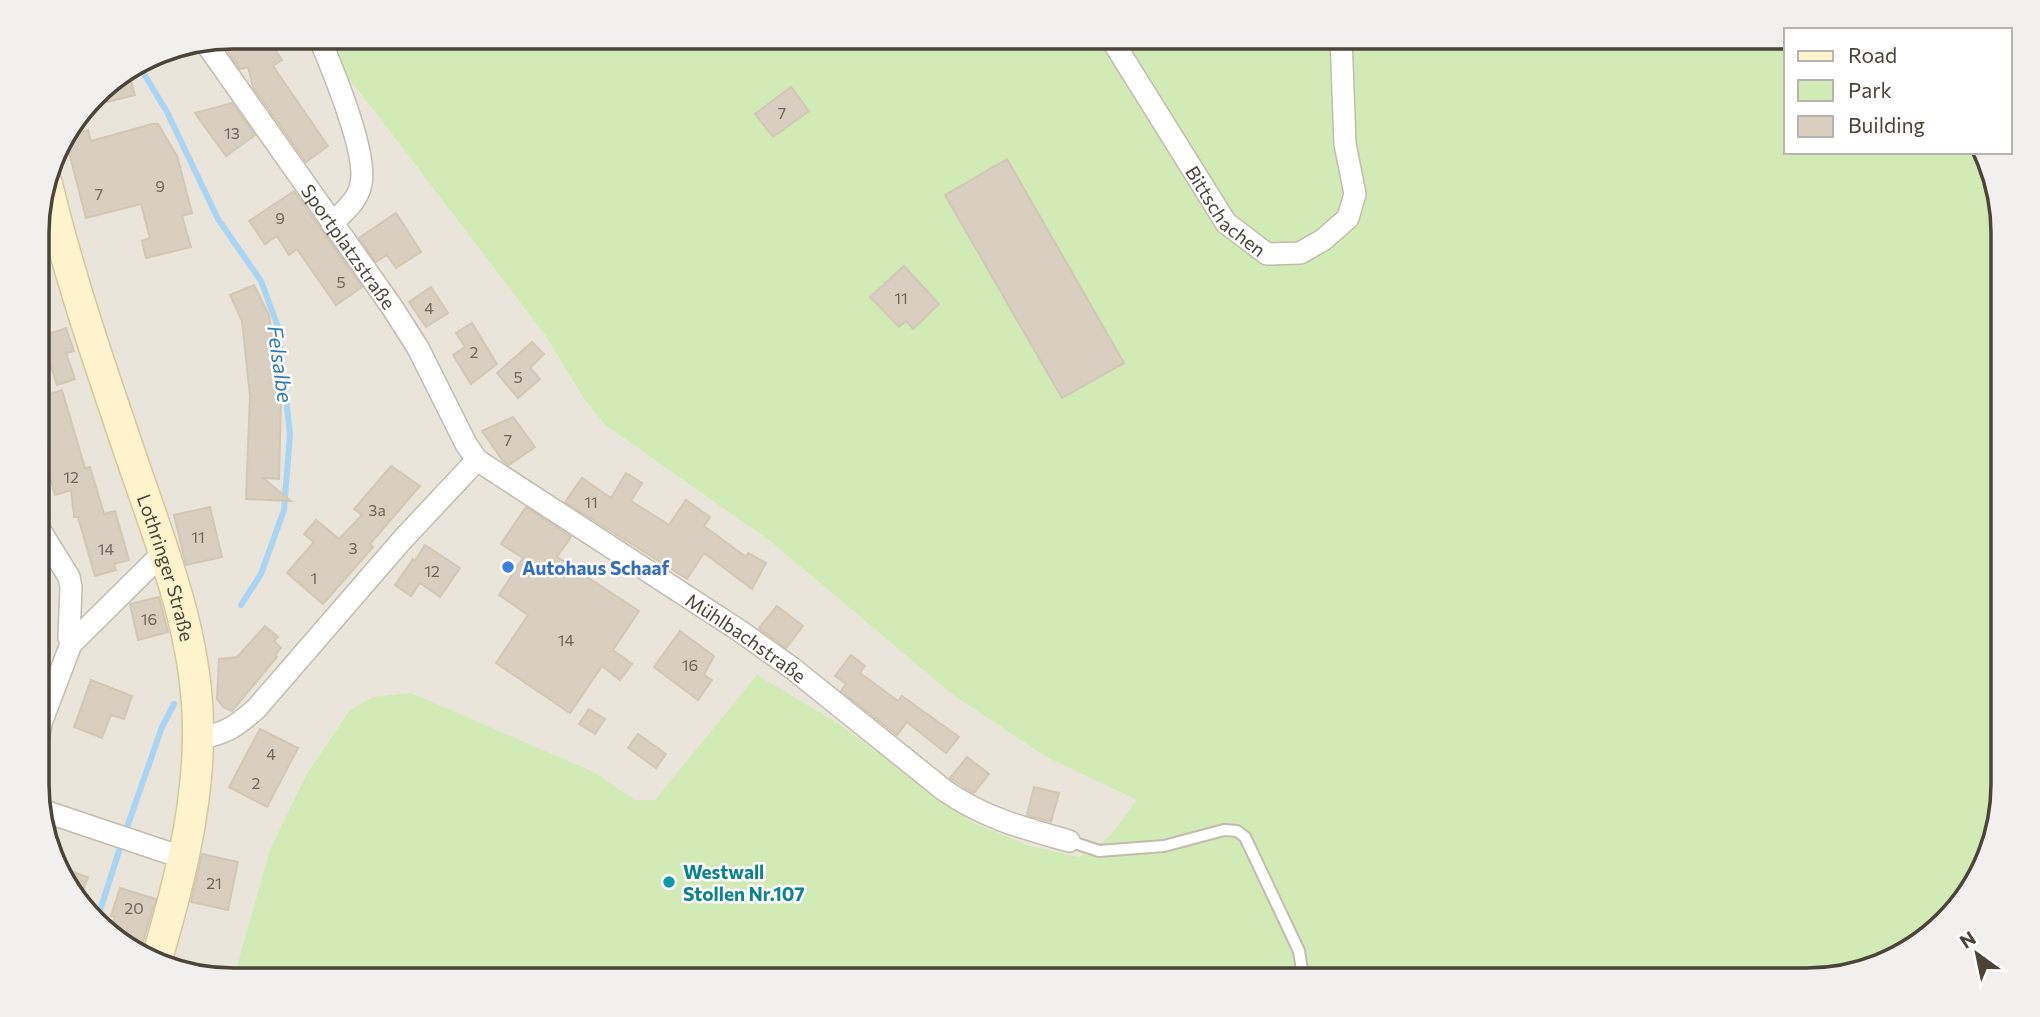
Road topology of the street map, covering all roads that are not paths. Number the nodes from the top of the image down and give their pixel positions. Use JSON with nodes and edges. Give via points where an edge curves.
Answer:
{"nodes":[{"id":1,"x":324,"y":49,"type":"edge"},
{"id":2,"x":1117,"y":49,"type":"edge"},
{"id":3,"x":1341,"y":49,"type":"edge"},
{"id":4,"x":211,"y":51,"type":"edge"},
{"id":5,"x":52,"y":202,"type":"edge"},
{"id":6,"x":332,"y":224,"type":"junction"},
{"id":7,"x":477,"y":460,"type":"junction"},
{"id":8,"x":49,"y":545,"type":"edge"},
{"id":9,"x":164,"y":552,"type":"junction"},
{"id":10,"x":71,"y":644,"type":"junction"},
{"id":11,"x":49,"y":702,"type":"edge"},
{"id":12,"x":198,"y":739,"type":"junction"},
{"id":13,"x":52,"y":814,"type":"edge"},
{"id":14,"x":1069,"y":841,"type":"joint"},
{"id":15,"x":184,"y":858,"type":"junction"},
{"id":16,"x":159,"y":952,"type":"edge"},
{"id":17,"x":1301,"y":968,"type":"edge"}],
"edges":[{"from":1,"to":6,"type":"street","via":[[352,125],[362,182],[356,198]]},
{"from":2,"to":3,"type":"street","name":"Bittschachen","via":[[1226,223],[1267,254],[1300,253],[1348,218],[1354,194],[1345,144]]},
{"from":4,"to":6,"type":"street","name":"Sportplatzstraße"},
{"from":5,"to":9,"type":"main road","name":"Lothringer Straße","via":[[90,334]]},
{"from":6,"to":7,"type":"street","name":"Sportplatzstraße","via":[[418,348]]},
{"from":7,"to":12,"type":"street","via":[[256,709],[222,734]]},
{"from":7,"to":14,"type":"street","name":"Mühlbachstraße","via":[[792,668],[970,808]]},
{"from":8,"to":10,"type":"street","via":[[69,577]]},
{"from":9,"to":10,"type":"street"},
{"from":9,"to":12,"type":"main road","name":"Lothringer Straße","via":[[187,627]]},
{"from":10,"to":11,"type":"street"},
{"from":12,"to":15,"type":"main road","name":"Lothringer Straße"},
{"from":13,"to":15,"type":"street"},
{"from":14,"to":17,"type":"lane","name":"Mühlbachstraße","via":[[1100,851],[1164,846],[1224,830],[1237,831],[1245,837],[1299,951]]},
{"from":15,"to":16,"type":"main road","name":"Lothringer Straße"}]}
